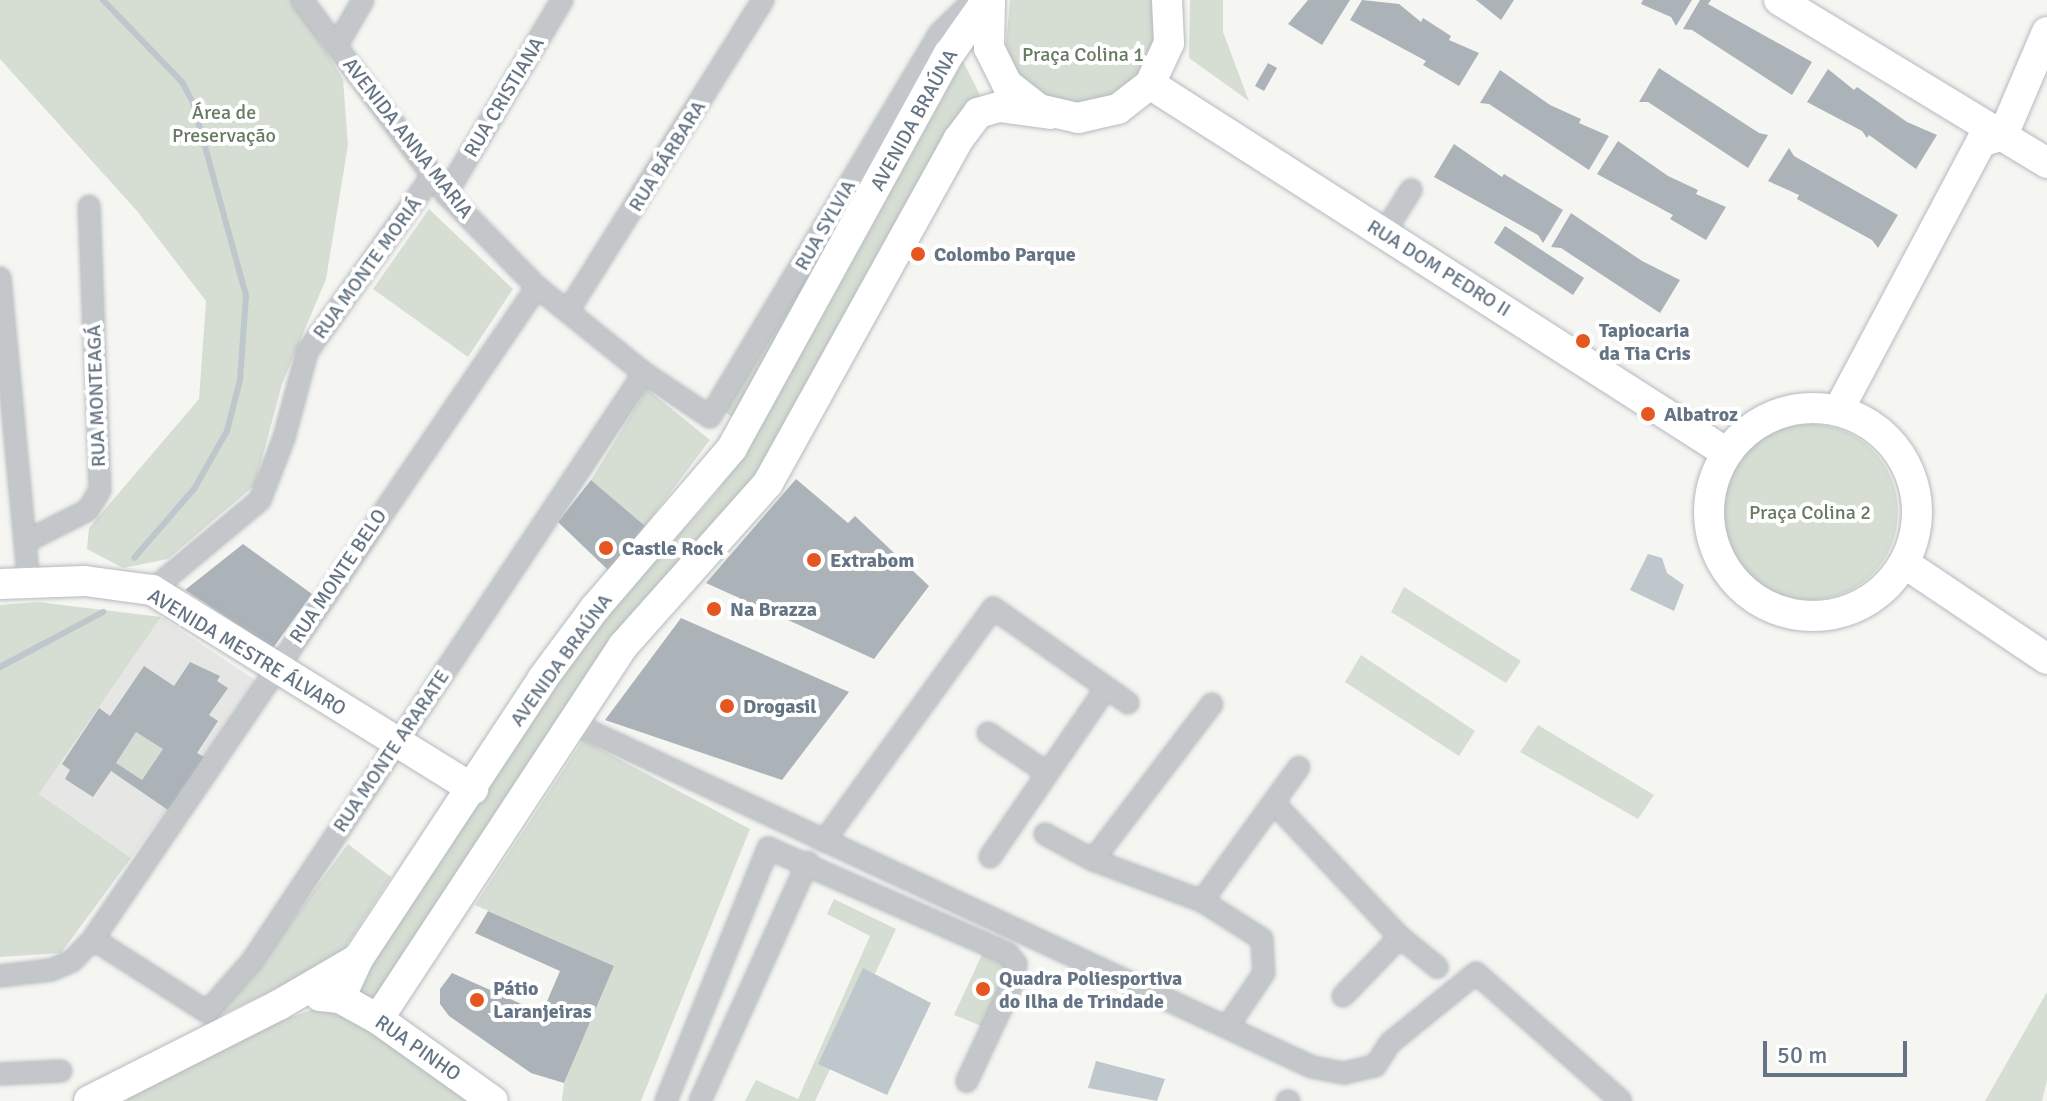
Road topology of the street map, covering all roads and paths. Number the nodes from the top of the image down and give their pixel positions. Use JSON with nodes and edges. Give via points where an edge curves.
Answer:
{"nodes":[{"id":1,"x":302,"y":0,"type":"edge"},
{"id":2,"x":363,"y":0,"type":"edge"},
{"id":3,"x":562,"y":0,"type":"edge"},
{"id":4,"x":763,"y":0,"type":"edge"},
{"id":5,"x":974,"y":0,"type":"edge"},
{"id":6,"x":988,"y":0,"type":"edge"},
{"id":7,"x":1167,"y":0,"type":"edge"},
{"id":8,"x":1779,"y":0,"type":"edge"},
{"id":9,"x":2047,"y":32,"type":"edge"},
{"id":10,"x":336,"y":47,"type":"junction"},
{"id":11,"x":1150,"y":84,"type":"junction"},
{"id":12,"x":1051,"y":114,"type":"junction"},
{"id":13,"x":2003,"y":135,"type":"junction"},
{"id":14,"x":2047,"y":163,"type":"edge"},
{"id":15,"x":432,"y":176,"type":"junction"},
{"id":16,"x":1411,"y":190,"type":"dead end"},
{"id":17,"x":446,"y":194,"type":"junction"},
{"id":18,"x":89,"y":206,"type":"dead end"},
{"id":19,"x":1384,"y":233,"type":"junction"},
{"id":20,"x":0,"y":278,"type":"edge"},
{"id":21,"x":537,"y":287,"type":"junction"},
{"id":22,"x":568,"y":311,"type":"junction"},
{"id":23,"x":644,"y":373,"type":"junction"},
{"id":24,"x":1838,"y":411,"type":"junction"},
{"id":25,"x":710,"y":417,"type":"joint"},
{"id":26,"x":1727,"y":453,"type":"junction"},
{"id":27,"x":25,"y":542,"type":"junction"},
{"id":28,"x":1904,"y":563,"type":"junction"},
{"id":29,"x":14,"y":583,"type":"edge"},
{"id":30,"x":152,"y":590,"type":"junction"},
{"id":31,"x":2047,"y":659,"type":"edge"},
{"id":32,"x":276,"y":666,"type":"junction"},
{"id":33,"x":1106,"y":688,"type":"junction"},
{"id":34,"x":1128,"y":703,"type":"dead end"},
{"id":35,"x":1212,"y":704,"type":"dead end"},
{"id":36,"x":570,"y":722,"type":"junction"},
{"id":37,"x":988,"y":733,"type":"dead end"},
{"id":38,"x":396,"y":742,"type":"junction"},
{"id":39,"x":1299,"y":767,"type":"dead end"},
{"id":40,"x":1047,"y":773,"type":"junction"},
{"id":41,"x":473,"y":789,"type":"junction"},
{"id":42,"x":1274,"y":803,"type":"junction"},
{"id":43,"x":1045,"y":834,"type":"dead end"},
{"id":44,"x":824,"y":841,"type":"junction"},
{"id":45,"x":990,"y":857,"type":"dead end"},
{"id":46,"x":1093,"y":860,"type":"junction"},
{"id":47,"x":808,"y":862,"type":"junction"},
{"id":48,"x":1202,"y":901,"type":"junction"},
{"id":49,"x":1400,"y":937,"type":"junction"},
{"id":50,"x":93,"y":939,"type":"junction"},
{"id":51,"x":358,"y":959,"type":"junction"},
{"id":52,"x":1437,"y":967,"type":"dead end"},
{"id":53,"x":0,"y":976,"type":"edge"},
{"id":54,"x":1343,"y":996,"type":"dead end"},
{"id":55,"x":340,"y":998,"type":"junction"},
{"id":56,"x":279,"y":1005,"type":"junction"},
{"id":57,"x":378,"y":1019,"type":"junction"},
{"id":58,"x":1228,"y":1026,"type":"junction"},
{"id":59,"x":61,"y":1071,"type":"dead end"},
{"id":60,"x":0,"y":1074,"type":"edge"},
{"id":61,"x":967,"y":1081,"type":"dead end"},
{"id":62,"x":100,"y":1099,"type":"edge"},
{"id":63,"x":493,"y":1101,"type":"edge"},
{"id":64,"x":666,"y":1101,"type":"edge"},
{"id":65,"x":700,"y":1101,"type":"edge"},
{"id":66,"x":1621,"y":1101,"type":"edge"}],
"edges":[{"from":1,"to":10,"type":"street","name":"AVENIDA ANNA MARIA"},
{"from":2,"to":10,"type":"street"},
{"from":3,"to":17,"type":"street","name":"RUA CRISTIANA"},
{"from":4,"to":22,"type":"street","name":"RUA BÁRBARA"},
{"from":5,"to":25,"type":"street","name":"RUA SYLVIA","via":[[939,34]]},
{"from":6,"to":12,"type":"street","via":[[986,34],[999,73],[1027,102]]},
{"from":6,"to":41,"type":"street","name":"AVENIDA BRAÚNA","via":[[949,54],[746,426],[667,529],[595,608]]},
{"from":7,"to":11,"type":"street","via":[[1169,43]]},
{"from":8,"to":13,"type":"street"},
{"from":9,"to":13,"type":"street"},
{"from":10,"to":15,"type":"street","name":"AVENIDA ANNA MARIA"},
{"from":11,"to":12,"type":"street","via":[[1105,114]]},
{"from":11,"to":19,"type":"street","name":"RUA DOM PEDRO II"},
{"from":12,"to":36,"type":"street","via":[[1007,105],[978,113],[958,140],[768,483],[623,646]]},
{"from":13,"to":14,"type":"street"},
{"from":13,"to":24,"type":"street","via":[[1981,142]]},
{"from":15,"to":17,"type":"street","name":"AVENIDA ANNA MARIA"},
{"from":15,"to":30,"type":"street","name":"RUA MONTE MORIÁ","via":[[307,352],[284,438],[260,500]]},
{"from":16,"to":19,"type":"street"},
{"from":17,"to":21,"type":"street","name":"AVENIDA ANNA MARIA"},
{"from":18,"to":27,"type":"street","name":"RUA MONTEAGÁ","via":[[100,490],[88,510]]},
{"from":19,"to":26,"type":"street","name":"RUA DOM PEDRO II"},
{"from":20,"to":27,"type":"street"},
{"from":21,"to":22,"type":"street","name":"AVENIDA ANNA MARIA"},
{"from":21,"to":32,"type":"street","name":"RUA MONTE BELO"},
{"from":22,"to":23,"type":"street","name":"AVENIDA ANNA MARIA"},
{"from":23,"to":25,"type":"street","name":"AVENIDA ANNA MARIA"},
{"from":23,"to":38,"type":"street","name":"RUA MONTE ARARATE"},
{"from":24,"to":26,"type":"street","via":[[1807,408],[1778,414],[1753,427]]},
{"from":24,"to":28,"type":"street","via":[[1877,430],[1906,464],[1918,506],[1915,536]]},
{"from":26,"to":28,"type":"street","via":[[1713,482],[1710,529],[1728,573],[1751,596],[1795,615],[1843,612],[1872,598]]},
{"from":27,"to":29,"type":"street"},
{"from":28,"to":31,"type":"street"},
{"from":29,"to":30,"type":"street","name":"AVENIDA MESTRE ÁLVARO","via":[[85,581]]},
{"from":30,"to":32,"type":"street","name":"AVENIDA MESTRE ÁLVARO"},
{"from":32,"to":38,"type":"street","name":"AVENIDA MESTRE ÁLVARO"},
{"from":32,"to":50,"type":"street","name":"RUA MONTE BELO"},
{"from":33,"to":34,"type":"street"},
{"from":33,"to":40,"type":"street"},
{"from":33,"to":44,"type":"street","via":[[993,608]]},
{"from":35,"to":46,"type":"street"},
{"from":36,"to":44,"type":"street"},
{"from":36,"to":57,"type":"street"},
{"from":37,"to":40,"type":"street"},
{"from":38,"to":41,"type":"street","name":"AVENIDA MESTRE ÁLVARO"},
{"from":38,"to":50,"type":"street","name":"RUA MONTE ARARATE","via":[[252,961],[207,1012]]},
{"from":39,"to":42,"type":"street"},
{"from":40,"to":45,"type":"street"},
{"from":41,"to":51,"type":"street","name":"AVENIDA BRAÚNA"},
{"from":42,"to":48,"type":"street"},
{"from":42,"to":49,"type":"street"},
{"from":43,"to":46,"type":"street"},
{"from":44,"to":58,"type":"street"},
{"from":46,"to":48,"type":"street"},
{"from":47,"to":61,"type":"street","via":[[1008,954],[1016,964],[1010,989]]},
{"from":47,"to":64,"type":"street","via":[[774,849],[765,852]]},
{"from":47,"to":65,"type":"street"},
{"from":48,"to":58,"type":"street","via":[[1262,939],[1267,954],[1264,973]]},
{"from":49,"to":52,"type":"street"},
{"from":49,"to":54,"type":"street"},
{"from":50,"to":53,"type":"street","name":"RUA MONTE BELO","via":[[72,961],[51,970]]},
{"from":51,"to":55,"type":"street"},
{"from":51,"to":56,"type":"street","name":"AVENIDA BRAÚNA"},
{"from":55,"to":56,"type":"street","name":"AVENIDA BRAÚNA","via":[[311,995]]},
{"from":55,"to":57,"type":"street","name":"RUA PINHO"},
{"from":56,"to":62,"type":"street","name":"AVENIDA BRAÚNA"},
{"from":57,"to":63,"type":"street","name":"RUA PINHO"},
{"from":58,"to":66,"type":"street","via":[[1312,1067],[1359,1073],[1375,1066],[1390,1043],[1476,973]]},
{"from":59,"to":60,"type":"street"}]}
